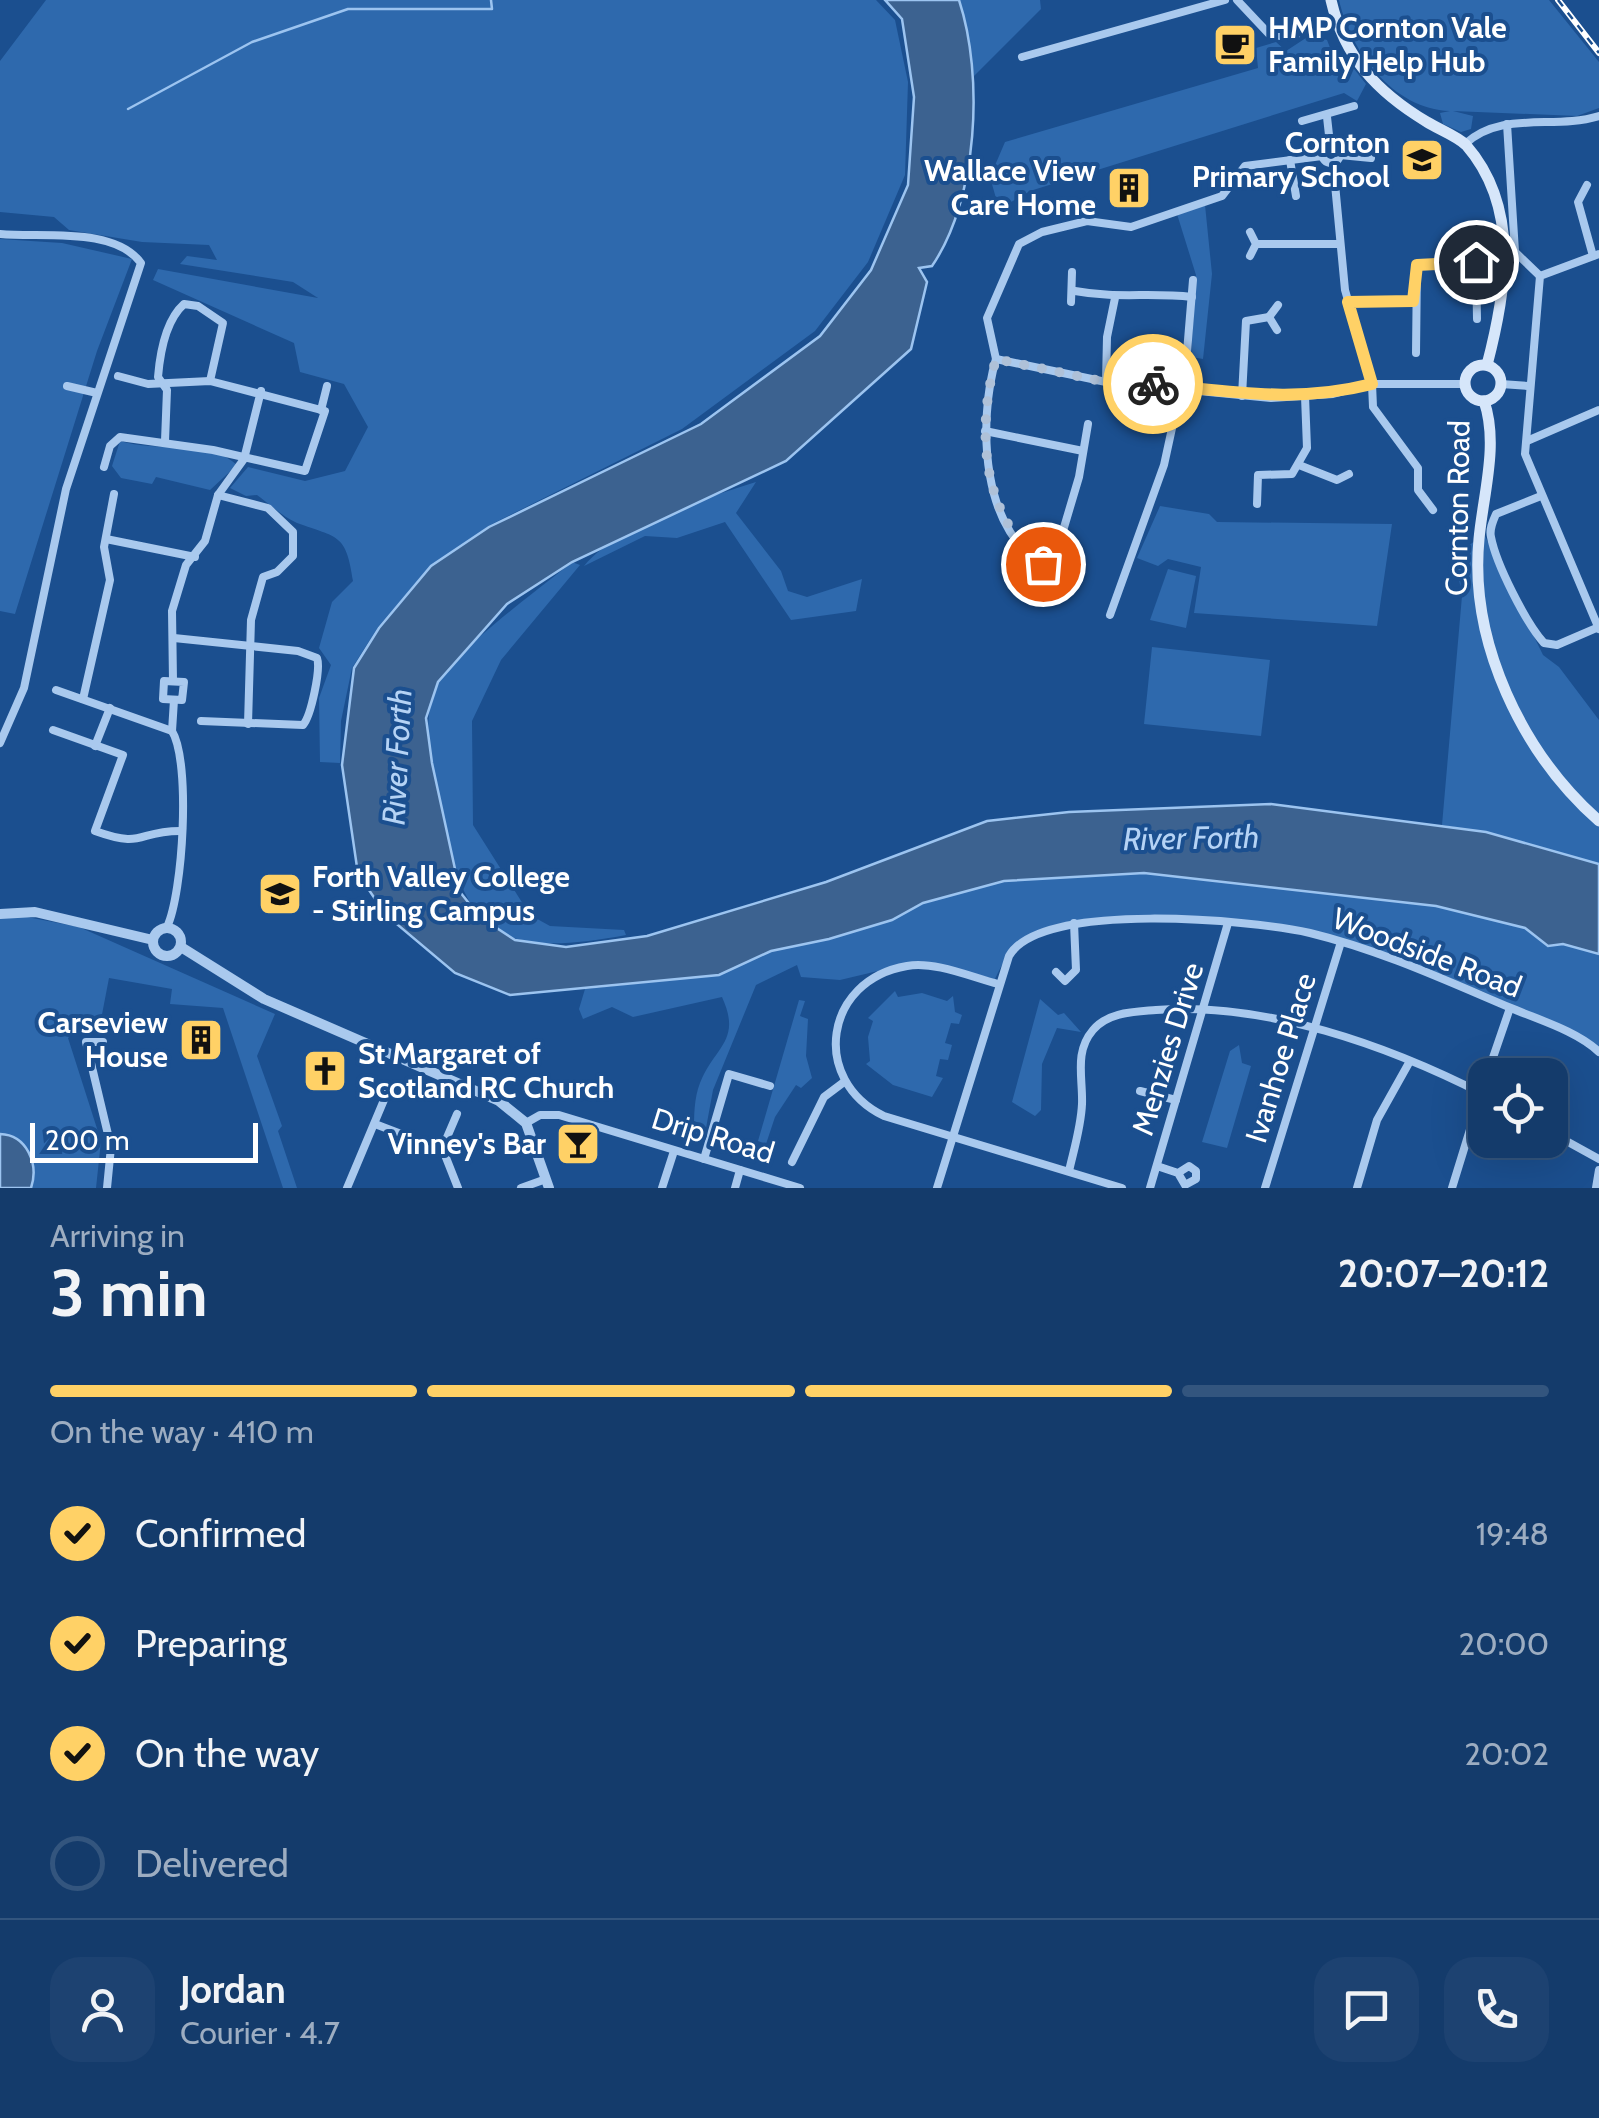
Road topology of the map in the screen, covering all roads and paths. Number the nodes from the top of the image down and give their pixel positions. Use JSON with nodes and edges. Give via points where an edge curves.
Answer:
{"nodes":[{"id":1,"x":1225,"y":0,"type":"edge"},
{"id":2,"x":1237,"y":0,"type":"edge"},
{"id":3,"x":1331,"y":0,"type":"edge"},
{"id":4,"x":1334,"y":22,"type":"junction"},
{"id":5,"x":1022,"y":57,"type":"dead end"},
{"id":6,"x":1354,"y":106,"type":"dead end"},
{"id":7,"x":1599,"y":116,"type":"edge"},
{"id":8,"x":1326,"y":117,"type":"junction"},
{"id":9,"x":1302,"y":121,"type":"dead end"},
{"id":10,"x":1507,"y":124,"type":"junction"},
{"id":11,"x":1330,"y":144,"type":"junction"},
{"id":12,"x":1466,"y":144,"type":"junction"},
{"id":13,"x":1340,"y":155,"type":"junction"},
{"id":14,"x":1322,"y":156,"type":"junction"},
{"id":15,"x":1371,"y":158,"type":"dead end"},
{"id":16,"x":1290,"y":160,"type":"junction"},
{"id":17,"x":1332,"y":163,"type":"junction"},
{"id":18,"x":1587,"y":185,"type":"dead end"},
{"id":19,"x":1296,"y":196,"type":"dead end"},
{"id":20,"x":1250,"y":232,"type":"dead end"},
{"id":21,"x":0,"y":234,"type":"edge"},
{"id":22,"x":1256,"y":244,"type":"junction"},
{"id":23,"x":1338,"y":244,"type":"junction"},
{"id":24,"x":1596,"y":255,"type":"edge"},
{"id":25,"x":1250,"y":256,"type":"dead end"},
{"id":26,"x":1072,"y":272,"type":"dead end"},
{"id":27,"x":1540,"y":276,"type":"junction"},
{"id":28,"x":1193,"y":280,"type":"dead end"},
{"id":29,"x":1075,"y":290,"type":"junction"},
{"id":30,"x":1192,"y":296,"type":"junction"},
{"id":31,"x":1115,"y":298,"type":"junction"},
{"id":32,"x":1413,"y":301,"type":"junction"},
{"id":33,"x":1072,"y":302,"type":"dead end"},
{"id":34,"x":1348,"y":302,"type":"junction"},
{"id":35,"x":1278,"y":304,"type":"dead end"},
{"id":36,"x":1268,"y":317,"type":"junction"},
{"id":37,"x":1476,"y":319,"type":"dead end"},
{"id":38,"x":1277,"y":330,"type":"dead end"},
{"id":39,"x":1416,"y":353,"type":"dead end"},
{"id":40,"x":996,"y":359,"type":"junction"},
{"id":41,"x":1487,"y":365,"type":"junction"},
{"id":42,"x":118,"y":376,"type":"dead end"},
{"id":43,"x":210,"y":381,"type":"junction"},
{"id":44,"x":1106,"y":382,"type":"junction"},
{"id":45,"x":161,"y":383,"type":"junction"},
{"id":46,"x":1372,"y":384,"type":"junction"},
{"id":47,"x":1464,"y":384,"type":"junction"},
{"id":48,"x":1501,"y":384,"type":"junction"},
{"id":49,"x":67,"y":386,"type":"dead end"},
{"id":50,"x":327,"y":386,"type":"dead end"},
{"id":51,"x":1180,"y":386,"type":"junction"},
{"id":52,"x":1529,"y":386,"type":"junction"},
{"id":53,"x":261,"y":391,"type":"junction"},
{"id":54,"x":97,"y":393,"type":"junction"},
{"id":55,"x":1242,"y":396,"type":"junction"},
{"id":56,"x":1306,"y":396,"type":"junction"},
{"id":57,"x":1484,"y":401,"type":"junction"},
{"id":58,"x":322,"y":410,"type":"junction"},
{"id":59,"x":1599,"y":410,"type":"edge"},
{"id":60,"x":1088,"y":424,"type":"dead end"},
{"id":61,"x":986,"y":431,"type":"junction"},
{"id":62,"x":164,"y":441,"type":"junction"},
{"id":63,"x":1527,"y":441,"type":"junction"},
{"id":64,"x":1083,"y":451,"type":"junction"},
{"id":65,"x":244,"y":459,"type":"junction"},
{"id":66,"x":1299,"y":465,"type":"junction"},
{"id":67,"x":104,"y":467,"type":"dead end"},
{"id":68,"x":1245,"y":469,"type":"dead end"},
{"id":69,"x":1350,"y":474,"type":"dead end"},
{"id":70,"x":1258,"y":475,"type":"junction"},
{"id":71,"x":114,"y":494,"type":"dead end"},
{"id":72,"x":218,"y":494,"type":"junction"},
{"id":73,"x":1540,"y":496,"type":"junction"},
{"id":74,"x":1257,"y":504,"type":"dead end"},
{"id":75,"x":1433,"y":510,"type":"dead end"},
{"id":76,"x":106,"y":539,"type":"junction"},
{"id":77,"x":195,"y":557,"type":"junction"},
{"id":78,"x":1052,"y":566,"type":"junction"},
{"id":79,"x":1043,"y":598,"type":"dead end"},
{"id":80,"x":1120,"y":598,"type":"junction"},
{"id":81,"x":1133,"y":604,"type":"dead end"},
{"id":82,"x":1110,"y":614,"type":"dead end"},
{"id":83,"x":1599,"y":628,"type":"edge"},
{"id":84,"x":174,"y":638,"type":"junction"},
{"id":85,"x":249,"y":645,"type":"junction"},
{"id":86,"x":56,"y":690,"type":"dead end"},
{"id":87,"x":83,"y":699,"type":"junction"},
{"id":88,"x":110,"y":708,"type":"junction"},
{"id":89,"x":201,"y":722,"type":"dead end"},
{"id":90,"x":248,"y":724,"type":"junction"},
{"id":91,"x":53,"y":730,"type":"dead end"},
{"id":92,"x":172,"y":732,"type":"junction"},
{"id":93,"x":0,"y":743,"type":"edge"},
{"id":94,"x":96,"y":746,"type":"junction"},
{"id":95,"x":1599,"y":821,"type":"edge"},
{"id":96,"x":180,"y":831,"type":"junction"},
{"id":97,"x":0,"y":914,"type":"edge"},
{"id":98,"x":1074,"y":923,"type":"junction"},
{"id":99,"x":1228,"y":923,"type":"junction"},
{"id":100,"x":168,"y":927,"type":"junction"},
{"id":101,"x":153,"y":940,"type":"junction"},
{"id":102,"x":1341,"y":942,"type":"junction"},
{"id":103,"x":181,"y":947,"type":"junction"},
{"id":104,"x":1056,"y":972,"type":"dead end"},
{"id":105,"x":998,"y":984,"type":"junction"},
{"id":106,"x":1204,"y":1006,"type":"junction"},
{"id":107,"x":1510,"y":1008,"type":"junction"},
{"id":108,"x":1314,"y":1030,"type":"junction"},
{"id":109,"x":103,"y":1042,"type":"dead end"},
{"id":110,"x":1598,"y":1050,"type":"edge"},
{"id":111,"x":1493,"y":1058,"type":"edge"},
{"id":112,"x":1410,"y":1061,"type":"junction"},
{"id":113,"x":844,"y":1082,"type":"junction"},
{"id":114,"x":770,"y":1086,"type":"dead end"},
{"id":115,"x":1468,"y":1087,"type":"edge"},
{"id":116,"x":389,"y":1088,"type":"dead end"},
{"id":117,"x":1140,"y":1091,"type":"dead end"},
{"id":118,"x":1176,"y":1100,"type":"junction"},
{"id":119,"x":457,"y":1114,"type":"dead end"},
{"id":120,"x":526,"y":1123,"type":"junction"},
{"id":121,"x":374,"y":1124,"type":"junction"},
{"id":122,"x":952,"y":1136,"type":"junction"},
{"id":123,"x":1468,"y":1139,"type":"edge"},
{"id":124,"x":1568,"y":1142,"type":"edge"},
{"id":125,"x":442,"y":1149,"type":"junction"},
{"id":126,"x":674,"y":1150,"type":"junction"},
{"id":127,"x":704,"y":1159,"type":"junction"},
{"id":128,"x":1599,"y":1159,"type":"edge"},
{"id":129,"x":792,"y":1162,"type":"dead end"},
{"id":130,"x":1156,"y":1166,"type":"junction"},
{"id":131,"x":740,"y":1170,"type":"junction"},
{"id":132,"x":1599,"y":1170,"type":"edge"},
{"id":133,"x":1069,"y":1171,"type":"junction"},
{"id":134,"x":1178,"y":1173,"type":"dead end"},
{"id":135,"x":547,"y":1184,"type":"edge"},
{"id":136,"x":107,"y":1188,"type":"edge"},
{"id":137,"x":346,"y":1188,"type":"edge"},
{"id":138,"x":458,"y":1188,"type":"edge"},
{"id":139,"x":521,"y":1188,"type":"edge"},
{"id":140,"x":662,"y":1188,"type":"edge"},
{"id":141,"x":735,"y":1188,"type":"edge"},
{"id":142,"x":800,"y":1188,"type":"edge"},
{"id":143,"x":937,"y":1188,"type":"edge"},
{"id":144,"x":1122,"y":1188,"type":"edge"},
{"id":145,"x":1150,"y":1188,"type":"edge"},
{"id":146,"x":1265,"y":1188,"type":"edge"},
{"id":147,"x":1358,"y":1188,"type":"edge"},
{"id":148,"x":1452,"y":1188,"type":"edge"},
{"id":149,"x":1596,"y":1188,"type":"edge"}],
"edges":[{"from":1,"to":5,"type":"street"},
{"from":2,"to":4,"type":"street","via":[[1269,34],[1288,37]]},
{"from":3,"to":4,"type":"main road"},
{"from":4,"to":12,"type":"main road","via":[[1371,81]]},
{"from":6,"to":8,"type":"street"},
{"from":7,"to":10,"type":"street"},
{"from":8,"to":9,"type":"street"},
{"from":8,"to":11,"type":"street"},
{"from":10,"to":12,"type":"street"},
{"from":10,"to":27,"type":"street","via":[[1516,252]]},
{"from":11,"to":13,"type":"street"},
{"from":11,"to":14,"type":"street"},
{"from":12,"to":41,"type":"main road","via":[[1499,208],[1505,235],[1504,300]]},
{"from":13,"to":15,"type":"street"},
{"from":13,"to":17,"type":"street"},
{"from":14,"to":16,"type":"street"},
{"from":14,"to":17,"type":"street"},
{"from":16,"to":19,"type":"street"},
{"from":16,"to":40,"type":"street","via":[[1244,166],[1222,196],[1131,227],[1087,221],[1019,244],[987,318]]},
{"from":17,"to":23,"type":"street"},
{"from":18,"to":24,"type":"street","via":[[1578,202]]},
{"from":20,"to":22,"type":"street"},
{"from":21,"to":54,"type":"street","via":[[125,246],[141,263]]},
{"from":22,"to":23,"type":"street"},
{"from":22,"to":25,"type":"street"},
{"from":23,"to":34,"type":"street"},
{"from":24,"to":27,"type":"street"},
{"from":26,"to":29,"type":"street"},
{"from":27,"to":52,"type":"street"},
{"from":28,"to":30,"type":"street"},
{"from":29,"to":31,"type":"street"},
{"from":29,"to":33,"type":"street"},
{"from":30,"to":31,"type":"street","via":[[1147,292]]},
{"from":30,"to":51,"type":"street"},
{"from":31,"to":44,"type":"street"},
{"from":32,"to":34,"type":"street"},
{"from":32,"to":37,"type":"street","via":[[1417,265],[1476,262]]},
{"from":32,"to":39,"type":"street"},
{"from":34,"to":46,"type":"street"},
{"from":35,"to":36,"type":"street"},
{"from":36,"to":38,"type":"street"},
{"from":36,"to":55,"type":"street","via":[[1246,321]]},
{"from":40,"to":44,"type":"street"},
{"from":40,"to":61,"type":"street"},
{"from":41,"to":47,"type":"main road","name":"Cornton Road","via":[[1472,368]]},
{"from":41,"to":48,"type":"main road","name":"Cornton Road"},
{"from":42,"to":45,"type":"street"},
{"from":43,"to":45,"type":"street"},
{"from":43,"to":45,"type":"street","via":[[223,322],[189,303],[169,326]]},
{"from":43,"to":53,"type":"street"},
{"from":44,"to":51,"type":"street"},
{"from":45,"to":62,"type":"street","via":[[167,390]]},
{"from":46,"to":47,"type":"street"},
{"from":46,"to":56,"type":"street"},
{"from":46,"to":75,"type":"street","via":[[1374,407],[1418,468],[1418,490]]},
{"from":47,"to":57,"type":"main road","name":"Cornton Road","via":[[1471,397]]},
{"from":48,"to":52,"type":"street"},
{"from":48,"to":57,"type":"main road","name":"Cornton Road"},
{"from":49,"to":54,"type":"street"},
{"from":50,"to":58,"type":"street"},
{"from":51,"to":55,"type":"street"},
{"from":51,"to":80,"type":"street","via":[[1164,465]]},
{"from":52,"to":63,"type":"street"},
{"from":53,"to":58,"type":"street"},
{"from":53,"to":65,"type":"street"},
{"from":54,"to":93,"type":"street","via":[[66,489],[24,688]]},
{"from":55,"to":56,"type":"street"},
{"from":56,"to":66,"type":"street","via":[[1307,448]]},
{"from":57,"to":95,"type":"main road","name":"Cornton Road","via":[[1491,432],[1477,575],[1485,628],[1525,729]]},
{"from":58,"to":65,"type":"street","via":[[305,471]]},
{"from":59,"to":63,"type":"street"},
{"from":60,"to":64,"type":"street"},
{"from":61,"to":64,"type":"street"},
{"from":61,"to":78,"type":"street","via":[[1001,512],[1024,549]]},
{"from":62,"to":65,"type":"street"},
{"from":62,"to":67,"type":"street","via":[[120,438]]},
{"from":63,"to":73,"type":"street"},
{"from":64,"to":78,"type":"street"},
{"from":65,"to":72,"type":"street"},
{"from":66,"to":69,"type":"street","via":[[1337,480]]},
{"from":66,"to":70,"type":"street","via":[[1292,474]]},
{"from":68,"to":70,"type":"street"},
{"from":70,"to":74,"type":"street"},
{"from":71,"to":76,"type":"street"},
{"from":72,"to":77,"type":"street"},
{"from":72,"to":85,"type":"street","via":[[268,508],[293,532],[293,556],[263,577]]},
{"from":73,"to":83,"type":"street"},
{"from":73,"to":83,"type":"street","via":[[1496,514],[1490,535],[1497,554],[1544,643],[1557,645]]},
{"from":76,"to":77,"type":"street"},
{"from":76,"to":87,"type":"street","via":[[110,580]]},
{"from":77,"to":84,"type":"street","via":[[186,565],[172,612]]},
{"from":78,"to":79,"type":"street"},
{"from":80,"to":81,"type":"street"},
{"from":80,"to":82,"type":"street"},
{"from":84,"to":85,"type":"street"},
{"from":84,"to":92,"type":"street","via":[[172,682],[184,682],[182,700],[174,700]]},
{"from":85,"to":90,"type":"street"},
{"from":85,"to":90,"type":"street","via":[[310,654],[320,667],[303,725]]},
{"from":86,"to":87,"type":"street"},
{"from":87,"to":88,"type":"street"},
{"from":88,"to":92,"type":"street"},
{"from":88,"to":94,"type":"street"},
{"from":89,"to":90,"type":"street"},
{"from":91,"to":94,"type":"street"},
{"from":92,"to":96,"type":"street","via":[[183,760]]},
{"from":94,"to":96,"type":"street","via":[[124,756],[95,831],[132,842]]},
{"from":96,"to":100,"type":"street"},
{"from":97,"to":101,"type":"street","via":[[35,912]]},
{"from":98,"to":99,"type":"street","name":"Woodside Road"},
{"from":98,"to":104,"type":"street","via":[[1076,970],[1066,981]]},
{"from":98,"to":105,"type":"street","name":"Woodside Road","via":[[1038,931],[1013,949]]},
{"from":99,"to":102,"type":"street","name":"Woodside Road"},
{"from":99,"to":106,"type":"street","name":"Menzies Drive"},
{"from":100,"to":101,"type":"street"},
{"from":100,"to":103,"type":"street","via":[[180,934]]},
{"from":101,"to":103,"type":"street","via":[[162,955]]},
{"from":102,"to":107,"type":"street","name":"Woodside Road","via":[[1437,974]]},
{"from":102,"to":108,"type":"street","name":"Ivanhoe Place"},
{"from":103,"to":120,"type":"street","via":[[264,999],[500,1101]]},
{"from":105,"to":113,"type":"street","via":[[924,965],[860,985],[839,1017],[836,1052]]},
{"from":105,"to":122,"type":"street","name":"Woodside Road"},
{"from":106,"to":108,"type":"street"},
{"from":106,"to":118,"type":"street","name":"Menzies Drive"},
{"from":106,"to":133,"type":"street","via":[[1125,1012],[1096,1026],[1082,1051],[1081,1115]]},
{"from":107,"to":110,"type":"street","name":"Woodside Road"},
{"from":107,"to":111,"type":"street"},
{"from":108,"to":112,"type":"street"},
{"from":108,"to":146,"type":"street","name":"Ivanhoe Place"},
{"from":109,"to":136,"type":"street","via":[[86,1042],[111,1146]]},
{"from":112,"to":115,"type":"street"},
{"from":112,"to":147,"type":"street","via":[[1377,1120]]},
{"from":113,"to":122,"type":"street","via":[[863,1106]]},
{"from":113,"to":129,"type":"street","via":[[824,1097]]},
{"from":114,"to":127,"type":"street","via":[[729,1074]]},
{"from":116,"to":121,"type":"street"},
{"from":117,"to":118,"type":"street"},
{"from":118,"to":130,"type":"street","name":"Menzies Drive"},
{"from":119,"to":125,"type":"street"},
{"from":120,"to":126,"type":"street","name":"Drip Road","via":[[559,1115]]},
{"from":120,"to":135,"type":"street"},
{"from":121,"to":125,"type":"street"},
{"from":121,"to":137,"type":"street"},
{"from":122,"to":133,"type":"street"},
{"from":122,"to":143,"type":"street","name":"Woodside Road"},
{"from":123,"to":148,"type":"street"},
{"from":124,"to":128,"type":"street"},
{"from":125,"to":138,"type":"street"},
{"from":126,"to":127,"type":"street","name":"Drip Road"},
{"from":126,"to":140,"type":"street"},
{"from":127,"to":131,"type":"street","name":"Drip Road"},
{"from":130,"to":134,"type":"street"},
{"from":130,"to":145,"type":"street","name":"Menzies Drive"},
{"from":131,"to":141,"type":"street"},
{"from":131,"to":142,"type":"street","name":"Drip Road"},
{"from":132,"to":149,"type":"street"},
{"from":133,"to":144,"type":"street"},
{"from":135,"to":139,"type":"street"}]}
